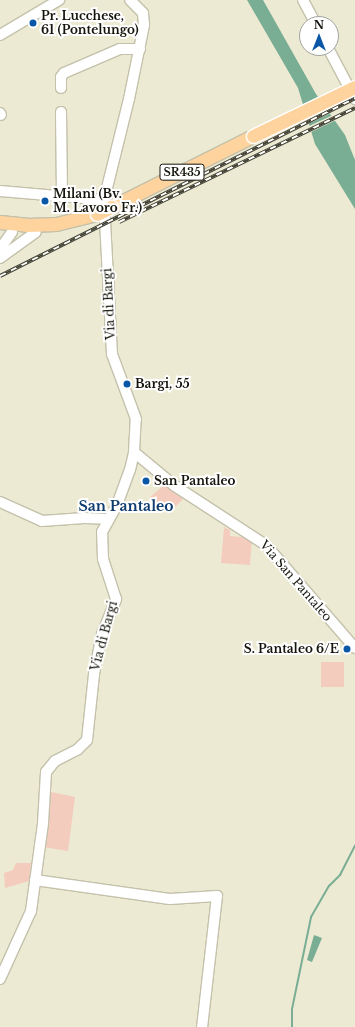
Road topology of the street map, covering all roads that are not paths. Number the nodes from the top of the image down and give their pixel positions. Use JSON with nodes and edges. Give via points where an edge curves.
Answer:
{"nodes":[{"id":1,"x":59,"y":0,"type":"edge"},
{"id":2,"x":130,"y":0,"type":"edge"},
{"id":3,"x":144,"y":0,"type":"edge"},
{"id":4,"x":303,"y":0,"type":"edge"},
{"id":5,"x":143,"y":12,"type":"junction"},
{"id":6,"x":312,"y":16,"type":"edge"},
{"id":7,"x":0,"y":35,"type":"edge"},
{"id":8,"x":140,"y":49,"type":"junction"},
{"id":9,"x":332,"y":56,"type":"edge"},
{"id":10,"x":355,"y":87,"type":"edge"},
{"id":11,"x":61,"y":88,"type":"dead end"},
{"id":12,"x":355,"y":99,"type":"edge"},
{"id":13,"x":61,"y":112,"type":"dead end"},
{"id":14,"x":0,"y":191,"type":"edge"},
{"id":15,"x":62,"y":196,"type":"junction"},
{"id":16,"x":108,"y":203,"type":"junction"},
{"id":17,"x":93,"y":216,"type":"junction"},
{"id":18,"x":0,"y":222,"type":"edge"},
{"id":19,"x":11,"y":229,"type":"edge"},
{"id":20,"x":36,"y":232,"type":"junction"},
{"id":21,"x":0,"y":246,"type":"edge"},
{"id":22,"x":14,"y":248,"type":"junction"},
{"id":23,"x":0,"y":258,"type":"edge"},
{"id":24,"x":134,"y":452,"type":"junction"},
{"id":25,"x":0,"y":502,"type":"edge"},
{"id":26,"x":109,"y":519,"type":"junction"},
{"id":27,"x":355,"y":648,"type":"edge"},
{"id":28,"x":35,"y":880,"type":"junction"},
{"id":29,"x":0,"y":980,"type":"edge"},
{"id":30,"x":202,"y":1027,"type":"edge"}],
"edges":[{"from":1,"to":7,"type":"street"},
{"from":2,"to":5,"type":"street"},
{"from":3,"to":5,"type":"street","name":"Via di Bargi"},
{"from":4,"to":6,"type":"street"},
{"from":5,"to":8,"type":"street","name":"Via di Bargi","via":[[144,25]]},
{"from":8,"to":11,"type":"street","via":[[120,49],[64,73],[61,77]]},
{"from":8,"to":16,"type":"street","name":"Via di Bargi"},
{"from":9,"to":12,"type":"street"},
{"from":10,"to":16,"type":"main road","number":"SR435","bridge":true},
{"from":13,"to":15,"type":"street"},
{"from":14,"to":15,"type":"street"},
{"from":15,"to":16,"type":"street"},
{"from":16,"to":17,"type":"main road","number":"SR435","bridge":true},
{"from":16,"to":24,"type":"street","name":"Via di Bargi","via":[[112,354],[135,412]]},
{"from":17,"to":19,"type":"main road","via":[[56,224]]},
{"from":17,"to":20,"type":"main road","number":"SR435","via":[[68,229]]},
{"from":18,"to":19,"type":"main road"},
{"from":19,"to":20,"type":"main road","number":"SR435"},
{"from":19,"to":21,"type":"street"},
{"from":19,"to":22,"type":"street"},
{"from":20,"to":22,"type":"street"},
{"from":22,"to":23,"type":"street"},
{"from":24,"to":26,"type":"street","name":"Via di Bargi","via":[[120,499]]},
{"from":24,"to":27,"type":"street","name":"Via San Pantaleo","via":[[175,486],[266,545]]},
{"from":25,"to":26,"type":"street","via":[[42,521]]},
{"from":26,"to":28,"type":"street","name":"Via di Bargi","via":[[102,532],[102,550],[116,599],[102,634],[94,674],[89,733],[83,746],[58,758],[46,772],[44,818]]},
{"from":28,"to":29,"type":"street","name":"Via di Bargi","via":[[30,917]]},
{"from":28,"to":30,"type":"street","via":[[170,899],[217,896]]}]}
